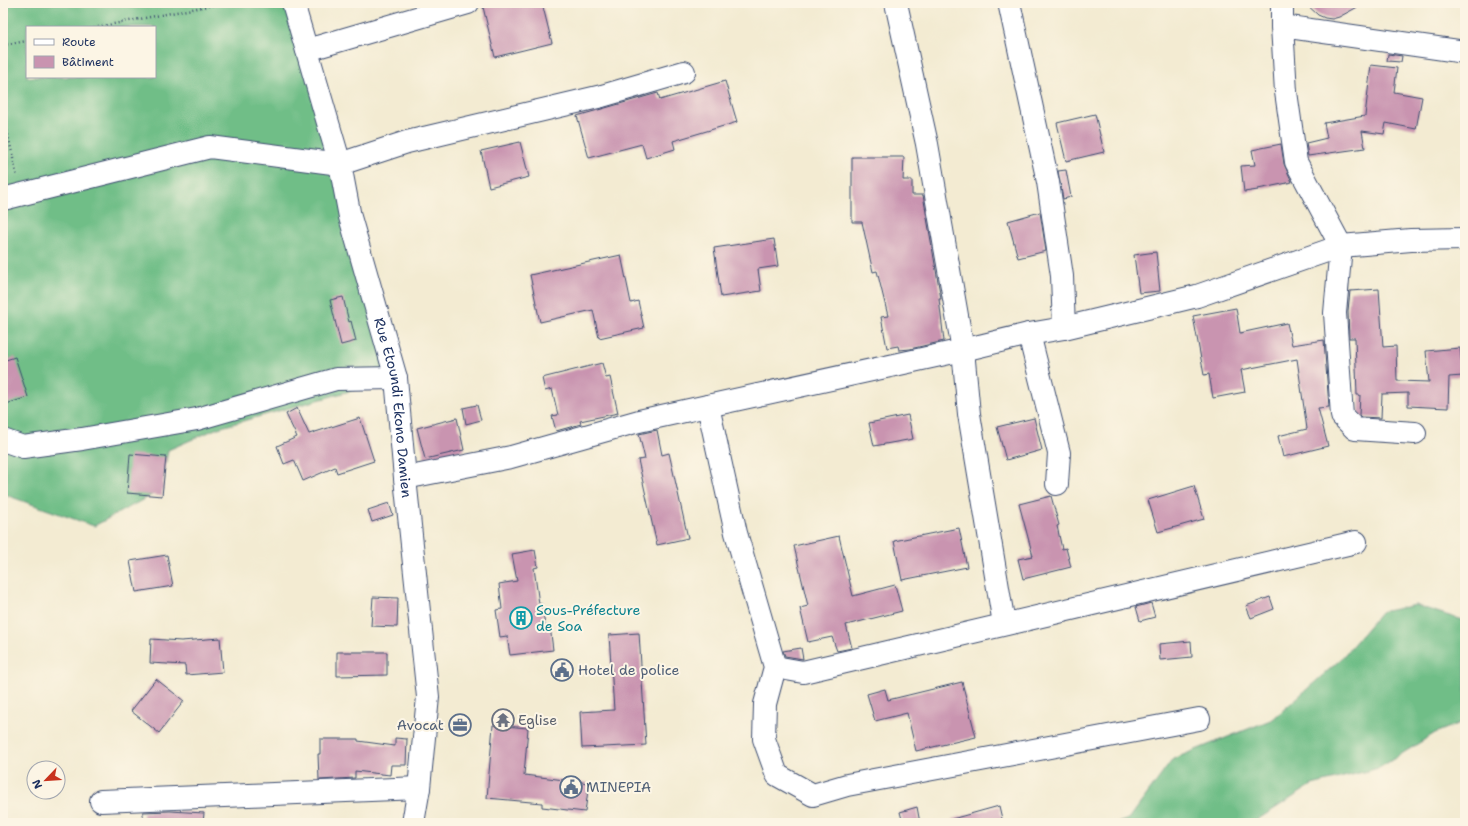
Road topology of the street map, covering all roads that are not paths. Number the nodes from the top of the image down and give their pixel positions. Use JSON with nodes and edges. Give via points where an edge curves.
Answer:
{"nodes":[{"id":1,"x":293,"y":3,"type":"edge"},
{"id":2,"x":468,"y":3,"type":"edge"},
{"id":3,"x":896,"y":3,"type":"edge"},
{"id":4,"x":1282,"y":3,"type":"edge"},
{"id":5,"x":1010,"y":7,"type":"dead end"},
{"id":6,"x":1282,"y":26,"type":"junction"},
{"id":7,"x":308,"y":50,"type":"junction"},
{"id":8,"x":1465,"y":52,"type":"edge"},
{"id":9,"x":684,"y":72,"type":"dead end"},
{"id":10,"x":340,"y":164,"type":"junction"},
{"id":11,"x":12,"y":197,"type":"edge"},
{"id":12,"x":1465,"y":239,"type":"edge"},
{"id":13,"x":1341,"y":246,"type":"junction"},
{"id":14,"x":1064,"y":328,"type":"junction"},
{"id":15,"x":1030,"y":334,"type":"junction"},
{"id":16,"x":963,"y":350,"type":"junction"},
{"id":17,"x":396,"y":378,"type":"junction"},
{"id":18,"x":708,"y":406,"type":"junction"},
{"id":19,"x":1415,"y":433,"type":"dead end"},
{"id":20,"x":3,"y":440,"type":"edge"},
{"id":21,"x":405,"y":478,"type":"junction"},
{"id":22,"x":1057,"y":484,"type":"dead end"},
{"id":23,"x":1356,"y":542,"type":"dead end"},
{"id":24,"x":1004,"y":624,"type":"junction"},
{"id":25,"x":774,"y":666,"type":"junction"},
{"id":26,"x":1199,"y":719,"type":"dead end"},
{"id":27,"x":419,"y":788,"type":"junction"},
{"id":28,"x":102,"y":801,"type":"dead end"},
{"id":29,"x":413,"y":823,"type":"edge"}],
"edges":[{"from":1,"to":7,"type":"street","name":"Rue Etoundi Ekono Damien"},
{"from":2,"to":7,"type":"street"},
{"from":3,"to":16,"type":"street","via":[[927,144]]},
{"from":4,"to":6,"type":"street"},
{"from":5,"to":14,"type":"street","via":[[1048,182],[1062,276]]},
{"from":6,"to":8,"type":"street"},
{"from":6,"to":13,"type":"street","via":[[1286,92],[1296,162]]},
{"from":7,"to":10,"type":"street","name":"Rue Etoundi Ekono Damien"},
{"from":9,"to":10,"type":"street","via":[[602,96],[407,142]]},
{"from":10,"to":11,"type":"street","via":[[210,147]]},
{"from":10,"to":17,"type":"street","name":"Rue Etoundi Ekono Damien","via":[[350,217]]},
{"from":12,"to":13,"type":"street","via":[[1411,240]]},
{"from":13,"to":14,"type":"street","via":[[1197,296]]},
{"from":13,"to":19,"type":"street","via":[[1335,313],[1342,416],[1355,429]]},
{"from":14,"to":15,"type":"street"},
{"from":15,"to":16,"type":"street"},
{"from":15,"to":22,"type":"street","via":[[1059,453]]},
{"from":16,"to":18,"type":"street"},
{"from":16,"to":24,"type":"street","via":[[969,414]]},
{"from":17,"to":20,"type":"street","via":[[336,379],[197,419],[82,439],[23,447]]},
{"from":17,"to":21,"type":"street","name":"Rue Etoundi Ekono Damien"},
{"from":18,"to":21,"type":"street","via":[[511,457]]},
{"from":18,"to":25,"type":"street","via":[[736,533]]},
{"from":21,"to":27,"type":"street","name":"Rue Etoundi Ekono Damien","via":[[428,698]]},
{"from":23,"to":24,"type":"street"},
{"from":24,"to":25,"type":"street","via":[[803,672]]},
{"from":25,"to":26,"type":"street","via":[[765,704],[764,739],[777,775],[813,795],[847,785]]},
{"from":27,"to":28,"type":"street"},
{"from":27,"to":29,"type":"street","name":"Rue Etoundi Ekono Damien"}]}
